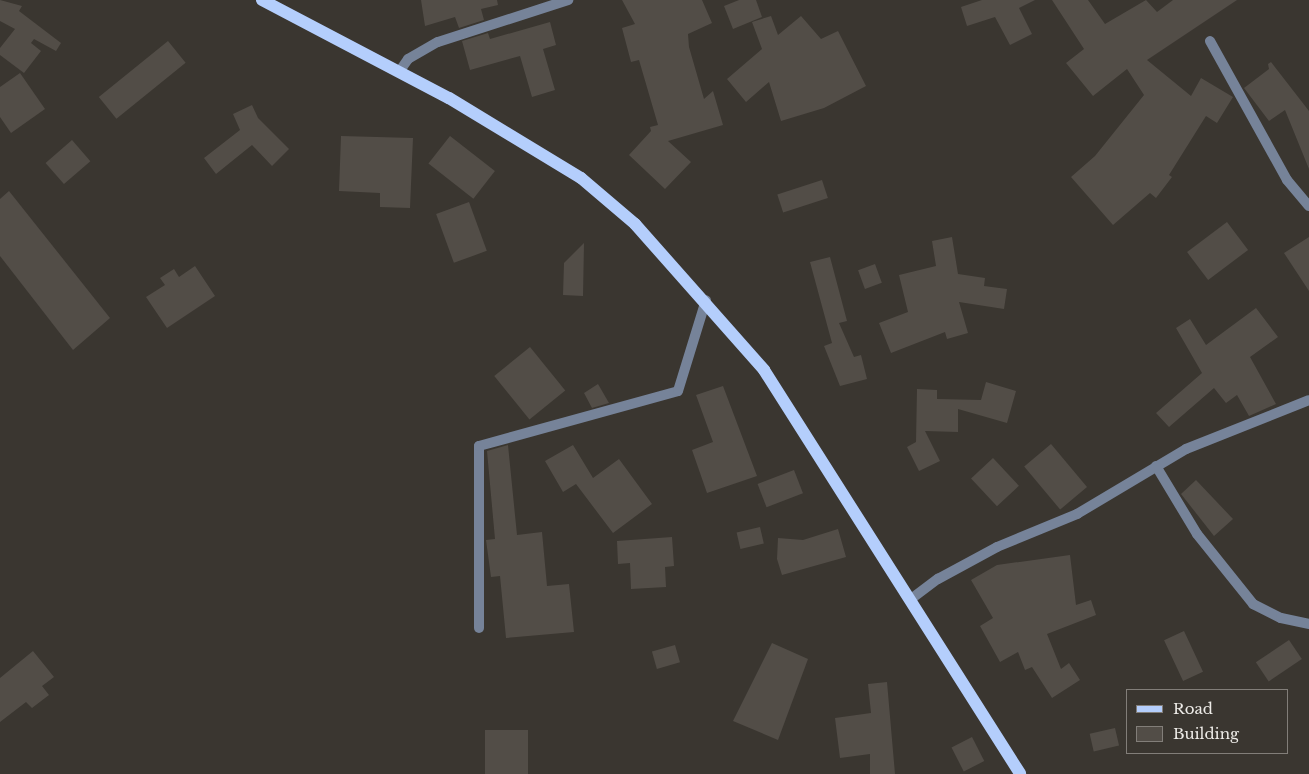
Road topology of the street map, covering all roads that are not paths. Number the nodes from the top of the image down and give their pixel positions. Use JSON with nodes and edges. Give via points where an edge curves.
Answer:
{"nodes":[{"id":1,"x":262,"y":0,"type":"edge"},
{"id":2,"x":568,"y":0,"type":"edge"},
{"id":3,"x":1210,"y":40,"type":"dead end"},
{"id":4,"x":399,"y":72,"type":"junction"},
{"id":5,"x":1309,"y":206,"type":"edge"},
{"id":6,"x":706,"y":300,"type":"junction"},
{"id":7,"x":1309,"y":400,"type":"edge"},
{"id":8,"x":1156,"y":466,"type":"junction"},
{"id":9,"x":911,"y":599,"type":"junction"},
{"id":10,"x":1309,"y":624,"type":"edge"},
{"id":11,"x":479,"y":628,"type":"dead end"},
{"id":12,"x":1020,"y":774,"type":"edge"}],
"edges":[{"from":1,"to":4,"type":"main road"},
{"from":2,"to":4,"type":"street","via":[[438,42],[408,59]]},
{"from":3,"to":5,"type":"street","via":[[1287,180]]},
{"from":4,"to":6,"type":"main road","via":[[581,178],[635,224]]},
{"from":6,"to":9,"type":"main road","via":[[764,370]]},
{"from":6,"to":11,"type":"street","via":[[678,391],[479,446]]},
{"from":7,"to":8,"type":"street","via":[[1186,449]]},
{"from":8,"to":9,"type":"street","via":[[1077,514],[963,565]]},
{"from":8,"to":10,"type":"street","via":[[1202,540],[1253,604],[1281,618]]},
{"from":9,"to":12,"type":"main road"}]}
